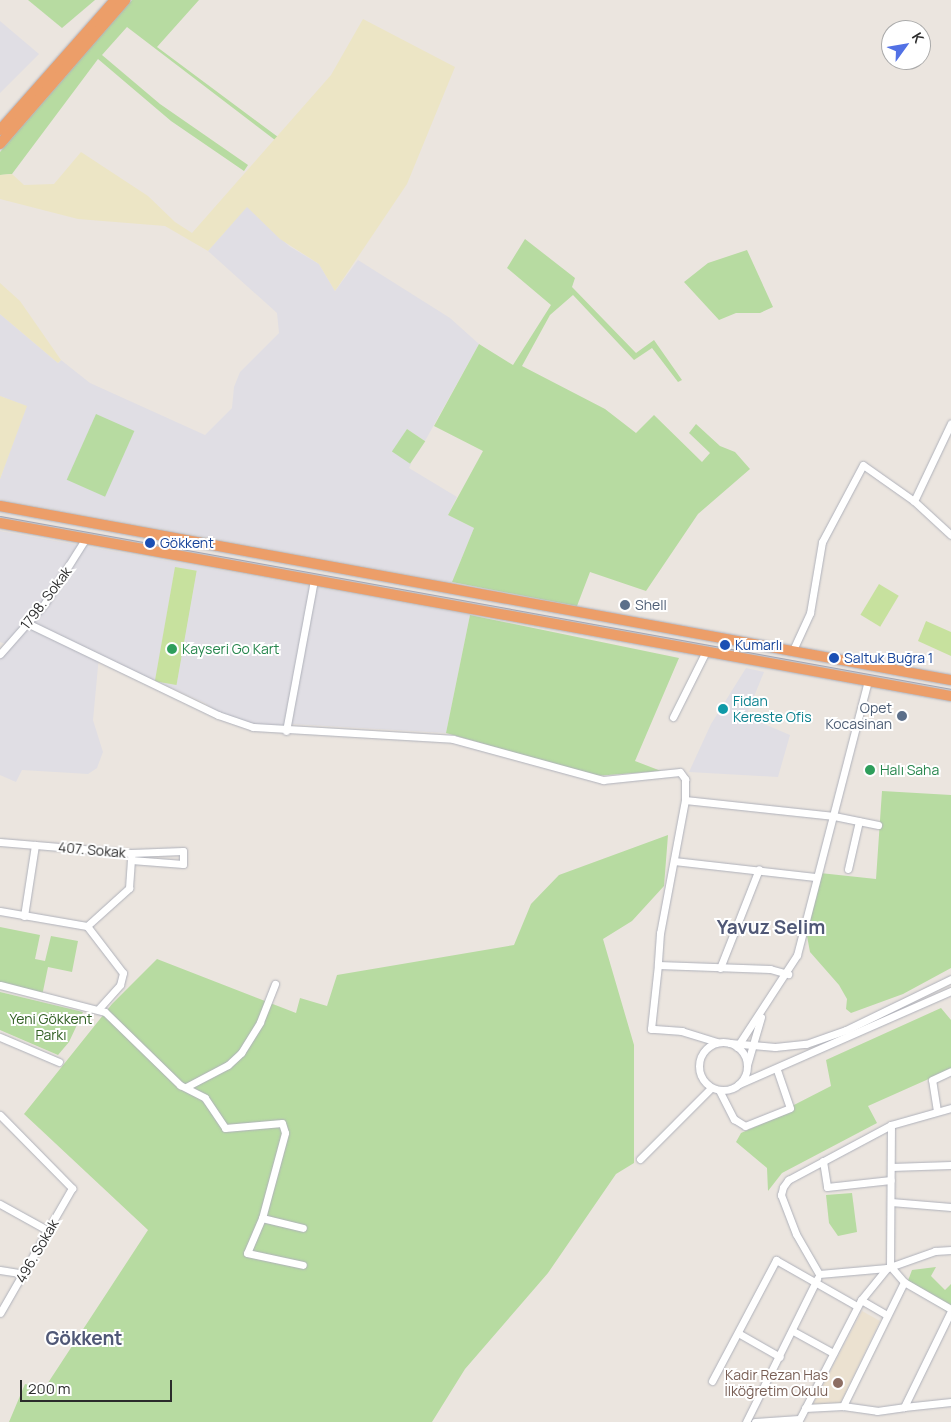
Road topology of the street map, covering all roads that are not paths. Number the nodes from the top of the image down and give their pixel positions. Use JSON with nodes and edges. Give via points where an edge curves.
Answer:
{"nodes":[{"id":1,"x":115,"y":0,"type":"edge"},
{"id":2,"x":126,"y":0,"type":"edge"},
{"id":3,"x":0,"y":130,"type":"edge"},
{"id":4,"x":0,"y":144,"type":"edge"},
{"id":5,"x":951,"y":423,"type":"edge"},
{"id":6,"x":914,"y":501,"type":"junction"},
{"id":7,"x":0,"y":506,"type":"edge"},
{"id":8,"x":0,"y":523,"type":"edge"},
{"id":9,"x":951,"y":535,"type":"edge"},
{"id":10,"x":86,"y":538,"type":"junction"},
{"id":11,"x":314,"y":580,"type":"junction"},
{"id":12,"x":29,"y":624,"type":"junction"},
{"id":13,"x":793,"y":650,"type":"junction"},
{"id":14,"x":706,"y":651,"type":"junction"},
{"id":15,"x":0,"y":654,"type":"edge"},
{"id":16,"x":951,"y":680,"type":"edge"},
{"id":17,"x":868,"y":681,"type":"junction"},
{"id":18,"x":951,"y":696,"type":"edge"},
{"id":19,"x":673,"y":717,"type":"dead end"},
{"id":20,"x":286,"y":731,"type":"junction"},
{"id":21,"x":685,"y":800,"type":"junction"},
{"id":22,"x":834,"y":816,"type":"junction"},
{"id":23,"x":859,"y":822,"type":"junction"},
{"id":24,"x":878,"y":825,"type":"dead end"},
{"id":25,"x":0,"y":842,"type":"edge"},
{"id":26,"x":35,"y":845,"type":"junction"},
{"id":27,"x":131,"y":856,"type":"junction"},
{"id":28,"x":674,"y":860,"type":"junction"},
{"id":29,"x":759,"y":868,"type":"junction"},
{"id":30,"x":848,"y":869,"type":"dead end"},
{"id":31,"x":815,"y":877,"type":"junction"},
{"id":32,"x":0,"y":911,"type":"edge"},
{"id":33,"x":24,"y":916,"type":"junction"},
{"id":34,"x":87,"y":926,"type":"junction"},
{"id":35,"x":658,"y":965,"type":"junction"},
{"id":36,"x":720,"y":968,"type":"junction"},
{"id":37,"x":788,"y":974,"type":"junction"},
{"id":38,"x":951,"y":980,"type":"edge"},
{"id":39,"x":275,"y":984,"type":"dead end"},
{"id":40,"x":0,"y":985,"type":"edge"},
{"id":41,"x":951,"y":991,"type":"edge"},
{"id":42,"x":99,"y":1008,"type":"junction"},
{"id":43,"x":761,"y":1016,"type":"junction"},
{"id":44,"x":0,"y":1037,"type":"edge"},
{"id":45,"x":717,"y":1042,"type":"junction"},
{"id":46,"x":755,"y":1044,"type":"junction"},
{"id":47,"x":739,"y":1045,"type":"junction"},
{"id":48,"x":59,"y":1062,"type":"dead end"},
{"id":49,"x":747,"y":1065,"type":"junction"},
{"id":50,"x":777,"y":1070,"type":"junction"},
{"id":51,"x":951,"y":1071,"type":"edge"},
{"id":52,"x":739,"y":1084,"type":"junction"},
{"id":53,"x":186,"y":1087,"type":"junction"},
{"id":54,"x":711,"y":1088,"type":"junction"},
{"id":55,"x":720,"y":1090,"type":"junction"},
{"id":56,"x":951,"y":1108,"type":"edge"},
{"id":57,"x":937,"y":1111,"type":"junction"},
{"id":58,"x":0,"y":1115,"type":"edge"},
{"id":59,"x":891,"y":1125,"type":"junction"},
{"id":60,"x":640,"y":1159,"type":"dead end"},
{"id":61,"x":823,"y":1161,"type":"junction"},
{"id":62,"x":951,"y":1165,"type":"edge"},
{"id":63,"x":891,"y":1167,"type":"junction"},
{"id":64,"x":891,"y":1180,"type":"junction"},
{"id":65,"x":891,"y":1202,"type":"junction"},
{"id":66,"x":0,"y":1204,"type":"edge"},
{"id":67,"x":951,"y":1207,"type":"edge"},
{"id":68,"x":262,"y":1218,"type":"junction"},
{"id":69,"x":303,"y":1228,"type":"dead end"},
{"id":70,"x":49,"y":1231,"type":"junction"},
{"id":71,"x":951,"y":1250,"type":"edge"},
{"id":72,"x":303,"y":1265,"type":"dead end"},
{"id":73,"x":888,"y":1267,"type":"junction"},
{"id":74,"x":0,"y":1270,"type":"edge"},
{"id":75,"x":25,"y":1274,"type":"junction"},
{"id":76,"x":819,"y":1274,"type":"junction"},
{"id":77,"x":816,"y":1282,"type":"junction"},
{"id":78,"x":904,"y":1282,"type":"junction"},
{"id":79,"x":859,"y":1303,"type":"junction"},
{"id":80,"x":1,"y":1308,"type":"edge"},
{"id":81,"x":951,"y":1310,"type":"edge"},
{"id":82,"x":887,"y":1315,"type":"junction"},
{"id":83,"x":793,"y":1331,"type":"junction"},
{"id":84,"x":738,"y":1333,"type":"junction"},
{"id":85,"x":833,"y":1353,"type":"junction"},
{"id":86,"x":780,"y":1357,"type":"junction"},
{"id":87,"x":712,"y":1381,"type":"dead end"},
{"id":88,"x":951,"y":1402,"type":"edge"},
{"id":89,"x":843,"y":1406,"type":"junction"},
{"id":90,"x":904,"y":1407,"type":"junction"},
{"id":91,"x":805,"y":1408,"type":"junction"},
{"id":92,"x":799,"y":1420,"type":"edge"},
{"id":93,"x":746,"y":1422,"type":"edge"},
{"id":94,"x":755,"y":1422,"type":"edge"}],
"edges":[{"from":1,"to":3,"type":"highway"},
{"from":2,"to":4,"type":"highway"},
{"from":5,"to":6,"type":"street"},
{"from":6,"to":9,"type":"street"},
{"from":6,"to":13,"type":"street","via":[[863,465],[822,542],[810,613]]},
{"from":7,"to":13,"type":"highway"},
{"from":8,"to":10,"type":"highway"},
{"from":10,"to":11,"type":"highway"},
{"from":10,"to":12,"type":"street","name":"1798. Sokak","via":[[60,582]]},
{"from":11,"to":14,"type":"highway"},
{"from":11,"to":20,"type":"street"},
{"from":12,"to":15,"type":"street","name":"1798. Sokak"},
{"from":12,"to":20,"type":"street","via":[[228,719]]},
{"from":13,"to":16,"type":"highway"},
{"from":14,"to":17,"type":"highway"},
{"from":14,"to":19,"type":"street"},
{"from":17,"to":18,"type":"highway"},
{"from":17,"to":22,"type":"street"},
{"from":20,"to":21,"type":"street","via":[[453,739],[603,780],[636,780],[678,772],[685,777]]},
{"from":21,"to":22,"type":"street"},
{"from":21,"to":28,"type":"street"},
{"from":22,"to":23,"type":"street"},
{"from":22,"to":31,"type":"street"},
{"from":23,"to":24,"type":"street"},
{"from":23,"to":30,"type":"street"},
{"from":25,"to":26,"type":"street","name":"407. Sokak"},
{"from":26,"to":27,"type":"street","name":"407. Sokak"},
{"from":26,"to":33,"type":"street"},
{"from":27,"to":27,"type":"street","name":"407. Sokak","via":[[183,851],[182,864]]},
{"from":27,"to":34,"type":"street","via":[[129,888]]},
{"from":28,"to":29,"type":"street"},
{"from":28,"to":35,"type":"street"},
{"from":29,"to":31,"type":"street"},
{"from":29,"to":36,"type":"street"},
{"from":31,"to":37,"type":"street","via":[[802,941]]},
{"from":32,"to":33,"type":"street"},
{"from":33,"to":34,"type":"street"},
{"from":34,"to":42,"type":"street","via":[[122,973],[120,985]]},
{"from":35,"to":36,"type":"street"},
{"from":35,"to":45,"type":"street","via":[[651,1029],[682,1031]]},
{"from":36,"to":37,"type":"street","via":[[770,969]]},
{"from":37,"to":43,"type":"street"},
{"from":38,"to":46,"type":"street","via":[[823,1039],[784,1048]]},
{"from":39,"to":53,"type":"street","via":[[260,1022],[241,1053],[228,1065]]},
{"from":40,"to":42,"type":"street"},
{"from":41,"to":50,"type":"street"},
{"from":42,"to":53,"type":"street"},
{"from":43,"to":46,"type":"street"},
{"from":43,"to":47,"type":"street"},
{"from":44,"to":48,"type":"street"},
{"from":45,"to":47,"type":"street"},
{"from":45,"to":54,"type":"street","via":[[706,1048],[698,1063],[700,1075]]},
{"from":46,"to":47,"type":"street"},
{"from":46,"to":49,"type":"street"},
{"from":47,"to":49,"type":"street"},
{"from":49,"to":52,"type":"street"},
{"from":50,"to":52,"type":"street"},
{"from":50,"to":55,"type":"street","via":[[790,1108],[745,1126],[734,1120]]},
{"from":51,"to":57,"type":"street","via":[[932,1080]]},
{"from":52,"to":55,"type":"street"},
{"from":53,"to":68,"type":"street","via":[[208,1101],[225,1128],[278,1121],[284,1125]]},
{"from":54,"to":55,"type":"street"},
{"from":54,"to":60,"type":"street"},
{"from":56,"to":57,"type":"street"},
{"from":57,"to":59,"type":"street"},
{"from":58,"to":70,"type":"street","name":"496. Sokak","via":[[72,1188]]},
{"from":59,"to":61,"type":"street"},
{"from":59,"to":63,"type":"street"},
{"from":61,"to":64,"type":"street","via":[[827,1187]]},
{"from":61,"to":76,"type":"street","via":[[788,1180],[781,1193],[796,1234]]},
{"from":62,"to":63,"type":"street"},
{"from":63,"to":64,"type":"street"},
{"from":64,"to":65,"type":"street"},
{"from":65,"to":67,"type":"street"},
{"from":65,"to":73,"type":"street"},
{"from":66,"to":70,"type":"street"},
{"from":68,"to":69,"type":"street"},
{"from":68,"to":72,"type":"street","via":[[247,1253]]},
{"from":70,"to":75,"type":"street","name":"496. Sokak"},
{"from":71,"to":73,"type":"street","via":[[935,1251]]},
{"from":73,"to":76,"type":"street"},
{"from":73,"to":78,"type":"street"},
{"from":73,"to":79,"type":"street"},
{"from":74,"to":75,"type":"street"},
{"from":75,"to":80,"type":"street","name":"496. Sokak"},
{"from":76,"to":77,"type":"street"},
{"from":77,"to":79,"type":"street"},
{"from":77,"to":83,"type":"street"},
{"from":77,"to":84,"type":"street","via":[[776,1260]]},
{"from":78,"to":81,"type":"street"},
{"from":78,"to":82,"type":"street"},
{"from":79,"to":82,"type":"street"},
{"from":79,"to":85,"type":"street"},
{"from":81,"to":90,"type":"street"},
{"from":82,"to":89,"type":"street"},
{"from":83,"to":85,"type":"street"},
{"from":83,"to":86,"type":"street"},
{"from":84,"to":86,"type":"street"},
{"from":84,"to":87,"type":"street"},
{"from":85,"to":91,"type":"street"},
{"from":86,"to":93,"type":"street"},
{"from":88,"to":90,"type":"street"},
{"from":89,"to":90,"type":"street","via":[[877,1411]]},
{"from":89,"to":91,"type":"street"},
{"from":91,"to":92,"type":"street"},
{"from":92,"to":94,"type":"street"}]}
